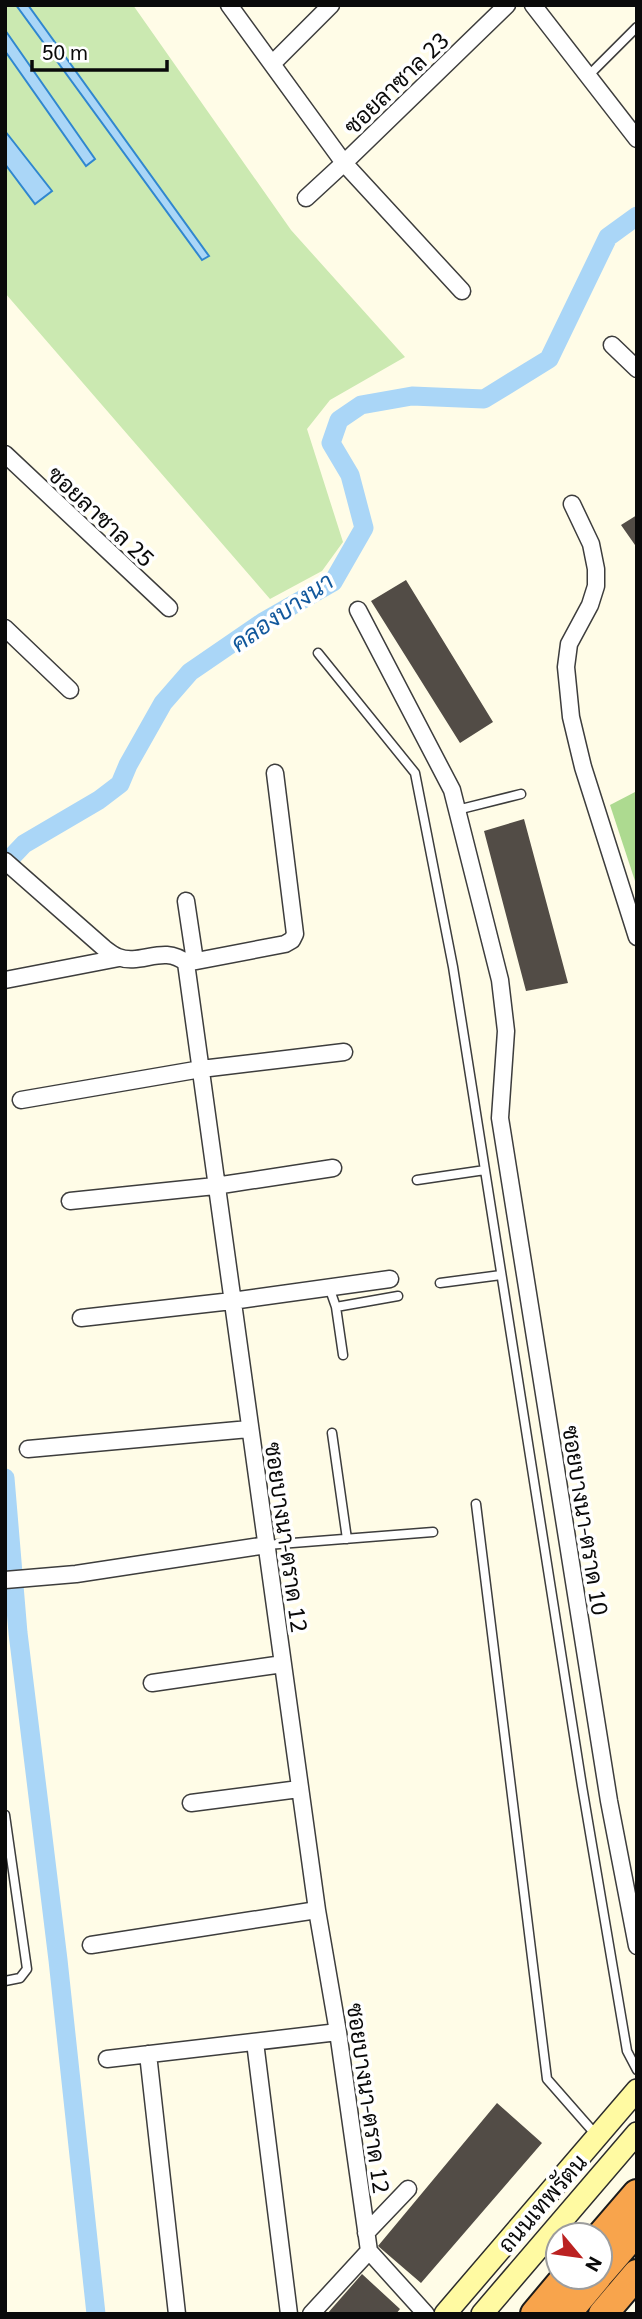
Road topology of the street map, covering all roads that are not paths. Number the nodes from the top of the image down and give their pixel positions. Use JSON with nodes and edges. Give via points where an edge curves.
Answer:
{"nodes":[{"id":1,"x":229,"y":5,"type":"edge"},
{"id":2,"x":331,"y":5,"type":"edge"},
{"id":3,"x":507,"y":5,"type":"edge"},
{"id":4,"x":533,"y":5,"type":"edge"},
{"id":5,"x":637,"y":27,"type":"edge"},
{"id":6,"x":273,"y":63,"type":"junction"},
{"id":7,"x":588,"y":76,"type":"junction"},
{"id":8,"x":637,"y":139,"type":"edge"},
{"id":9,"x":344,"y":163,"type":"junction"},
{"id":10,"x":306,"y":198,"type":"dead end"},
{"id":11,"x":462,"y":291,"type":"dead end"},
{"id":12,"x":612,"y":345,"type":"dead end"},
{"id":13,"x":637,"y":369,"type":"edge"},
{"id":14,"x":5,"y":454,"type":"edge"},
{"id":15,"x":572,"y":504,"type":"dead end"},
{"id":16,"x":169,"y":608,"type":"dead end"},
{"id":17,"x":358,"y":610,"type":"dead end"},
{"id":18,"x":5,"y":628,"type":"edge"},
{"id":19,"x":318,"y":653,"type":"dead end"},
{"id":20,"x":71,"y":690,"type":"dead end"},
{"id":21,"x":275,"y":773,"type":"dead end"},
{"id":22,"x":521,"y":794,"type":"dead end"},
{"id":23,"x":457,"y":810,"type":"junction"},
{"id":24,"x":5,"y":861,"type":"edge"},
{"id":25,"x":186,"y":901,"type":"dead end"},
{"id":26,"x":637,"y":937,"type":"edge"},
{"id":27,"x":119,"y":958,"type":"junction"},
{"id":28,"x":190,"y":962,"type":"junction"},
{"id":29,"x":5,"y":979,"type":"edge"},
{"id":30,"x":344,"y":1052,"type":"dead end"},
{"id":31,"x":201,"y":1069,"type":"junction"},
{"id":32,"x":21,"y":1100,"type":"dead end"},
{"id":33,"x":332,"y":1168,"type":"dead end"},
{"id":34,"x":485,"y":1170,"type":"junction"},
{"id":35,"x":417,"y":1180,"type":"dead end"},
{"id":36,"x":215,"y":1186,"type":"junction"},
{"id":37,"x":69,"y":1201,"type":"dead end"},
{"id":38,"x":501,"y":1275,"type":"junction"},
{"id":39,"x":390,"y":1279,"type":"dead end"},
{"id":40,"x":440,"y":1283,"type":"dead end"},
{"id":41,"x":329,"y":1287,"type":"junction"},
{"id":42,"x":398,"y":1296,"type":"dead end"},
{"id":43,"x":232,"y":1301,"type":"junction"},
{"id":44,"x":336,"y":1307,"type":"junction"},
{"id":45,"x":80,"y":1318,"type":"dead end"},
{"id":46,"x":343,"y":1355,"type":"dead end"},
{"id":47,"x":249,"y":1429,"type":"junction"},
{"id":48,"x":332,"y":1433,"type":"dead end"},
{"id":49,"x":28,"y":1449,"type":"dead end"},
{"id":50,"x":477,"y":1504,"type":"dead end"},
{"id":51,"x":433,"y":1532,"type":"dead end"},
{"id":52,"x":347,"y":1539,"type":"junction"},
{"id":53,"x":267,"y":1545,"type":"junction"},
{"id":54,"x":5,"y":1580,"type":"edge"},
{"id":55,"x":283,"y":1664,"type":"junction"},
{"id":56,"x":152,"y":1683,"type":"dead end"},
{"id":57,"x":299,"y":1789,"type":"junction"},
{"id":58,"x":191,"y":1802,"type":"dead end"},
{"id":59,"x":5,"y":1815,"type":"edge"},
{"id":60,"x":317,"y":1910,"type":"junction"},
{"id":61,"x":91,"y":1945,"type":"dead end"},
{"id":62,"x":637,"y":1946,"type":"edge"},
{"id":63,"x":5,"y":1981,"type":"edge"},
{"id":64,"x":338,"y":2032,"type":"junction"},
{"id":65,"x":255,"y":2042,"type":"junction"},
{"id":66,"x":148,"y":2054,"type":"junction"},
{"id":67,"x":107,"y":2059,"type":"dead end"},
{"id":68,"x":637,"y":2070,"type":"edge"},
{"id":69,"x":637,"y":2090,"type":"edge"},
{"id":70,"x":637,"y":2133,"type":"edge"},
{"id":71,"x":597,"y":2136,"type":"junction"},
{"id":72,"x":408,"y":2189,"type":"dead end"},
{"id":73,"x":637,"y":2194,"type":"edge"},
{"id":74,"x":614,"y":2221,"type":"edge"},
{"id":75,"x":637,"y":2230,"type":"edge"},
{"id":76,"x":366,"y":2233,"type":"junction"},
{"id":77,"x":369,"y":2251,"type":"junction"},
{"id":78,"x":614,"y":2257,"type":"edge"},
{"id":79,"x":637,"y":2274,"type":"edge"},
{"id":80,"x":554,"y":2291,"type":"edge"},
{"id":81,"x":585,"y":2291,"type":"edge"},
{"id":82,"x":177,"y":2314,"type":"edge"},
{"id":83,"x":289,"y":2314,"type":"edge"},
{"id":84,"x":312,"y":2314,"type":"edge"},
{"id":85,"x":426,"y":2314,"type":"edge"},
{"id":86,"x":445,"y":2314,"type":"edge"},
{"id":87,"x":482,"y":2314,"type":"edge"},
{"id":88,"x":535,"y":2314,"type":"edge"},
{"id":89,"x":566,"y":2314,"type":"edge"},
{"id":90,"x":603,"y":2314,"type":"edge"}],
"edges":[{"from":1,"to":6,"type":"street","name":"ซอยลาซาล 23"},
{"from":2,"to":6,"type":"street"},
{"from":3,"to":9,"type":"street","name":"ซอยลาซาล 23"},
{"from":4,"to":7,"type":"street"},
{"from":5,"to":7,"type":"lane"},
{"from":6,"to":9,"type":"street","name":"ซอยลาซาล 23"},
{"from":7,"to":8,"type":"street"},
{"from":9,"to":10,"type":"street","name":"ซอยลาซาล 23"},
{"from":9,"to":11,"type":"street","name":"ซอยลาซาล 23"},
{"from":12,"to":13,"type":"street"},
{"from":14,"to":16,"type":"street","name":"ซอยลาซาล 25"},
{"from":15,"to":26,"type":"street","via":[[591,544],[596,586],[569,645],[566,667],[571,717]]},
{"from":17,"to":23,"type":"street","name":"ซอยบางนา-ตราด 10","via":[[430,744]]},
{"from":18,"to":20,"type":"street"},
{"from":19,"to":34,"type":"lane","via":[[415,773],[453,967]]},
{"from":21,"to":28,"type":"street","via":[[295,934],[285,944]]},
{"from":22,"to":23,"type":"lane"},
{"from":23,"to":62,"type":"street","name":"ซอยบางนา-ตราด 10","via":[[500,980],[506,1031],[499,1118],[609,1801]]},
{"from":24,"to":27,"type":"street"},
{"from":25,"to":28,"type":"street","name":"ซอยบางนา-ตราด 12"},
{"from":27,"to":28,"type":"street","via":[[159,954]]},
{"from":27,"to":29,"type":"street"},
{"from":28,"to":31,"type":"street","name":"ซอยบางนา-ตราด 12"},
{"from":30,"to":31,"type":"street"},
{"from":31,"to":32,"type":"street"},
{"from":31,"to":36,"type":"street","name":"ซอยบางนา-ตราด 12"},
{"from":33,"to":36,"type":"street"},
{"from":34,"to":35,"type":"lane"},
{"from":34,"to":38,"type":"lane"},
{"from":36,"to":37,"type":"street"},
{"from":36,"to":43,"type":"street","name":"ซอยบางนา-ตราด 12"},
{"from":38,"to":40,"type":"lane"},
{"from":38,"to":68,"type":"lane","via":[[627,2052]]},
{"from":39,"to":41,"type":"street"},
{"from":41,"to":43,"type":"street"},
{"from":41,"to":44,"type":"lane"},
{"from":42,"to":44,"type":"lane"},
{"from":43,"to":45,"type":"street"},
{"from":43,"to":47,"type":"street","name":"ซอยบางนา-ตราด 12"},
{"from":44,"to":46,"type":"lane"},
{"from":47,"to":49,"type":"street"},
{"from":47,"to":53,"type":"street","name":"ซอยบางนา-ตราด 12"},
{"from":48,"to":52,"type":"lane"},
{"from":50,"to":71,"type":"lane","via":[[547,2079]]},
{"from":51,"to":52,"type":"lane"},
{"from":52,"to":53,"type":"lane"},
{"from":53,"to":54,"type":"street"},
{"from":53,"to":55,"type":"street","name":"ซอยบางนา-ตราด 12"},
{"from":55,"to":56,"type":"street"},
{"from":55,"to":57,"type":"street","name":"ซอยบางนา-ตราด 12"},
{"from":57,"to":58,"type":"street"},
{"from":57,"to":60,"type":"street","name":"ซอยบางนา-ตราด 12"},
{"from":59,"to":63,"type":"lane","via":[[27,1969],[20,1978]]},
{"from":60,"to":61,"type":"street"},
{"from":60,"to":64,"type":"street","name":"ซอยบางนา-ตราด 12"},
{"from":64,"to":65,"type":"street"},
{"from":64,"to":76,"type":"street","name":"ซอยบางนา-ตราด 12"},
{"from":65,"to":66,"type":"street"},
{"from":65,"to":83,"type":"street"},
{"from":66,"to":67,"type":"street"},
{"from":66,"to":82,"type":"street"},
{"from":69,"to":71,"type":"main road","name":"ถนนเทพรัตน"},
{"from":70,"to":87,"type":"main road"},
{"from":71,"to":86,"type":"main road","name":"ถนนเทพรัตน"},
{"from":72,"to":76,"type":"street"},
{"from":73,"to":74,"type":"highway"},
{"from":75,"to":78,"type":"highway"},
{"from":76,"to":77,"type":"street","name":"ซอยบางนา-ตราด 12"},
{"from":77,"to":84,"type":"street"},
{"from":77,"to":85,"type":"street"},
{"from":79,"to":90,"type":"highway"},
{"from":80,"to":88,"type":"highway"},
{"from":81,"to":89,"type":"highway"}]}
